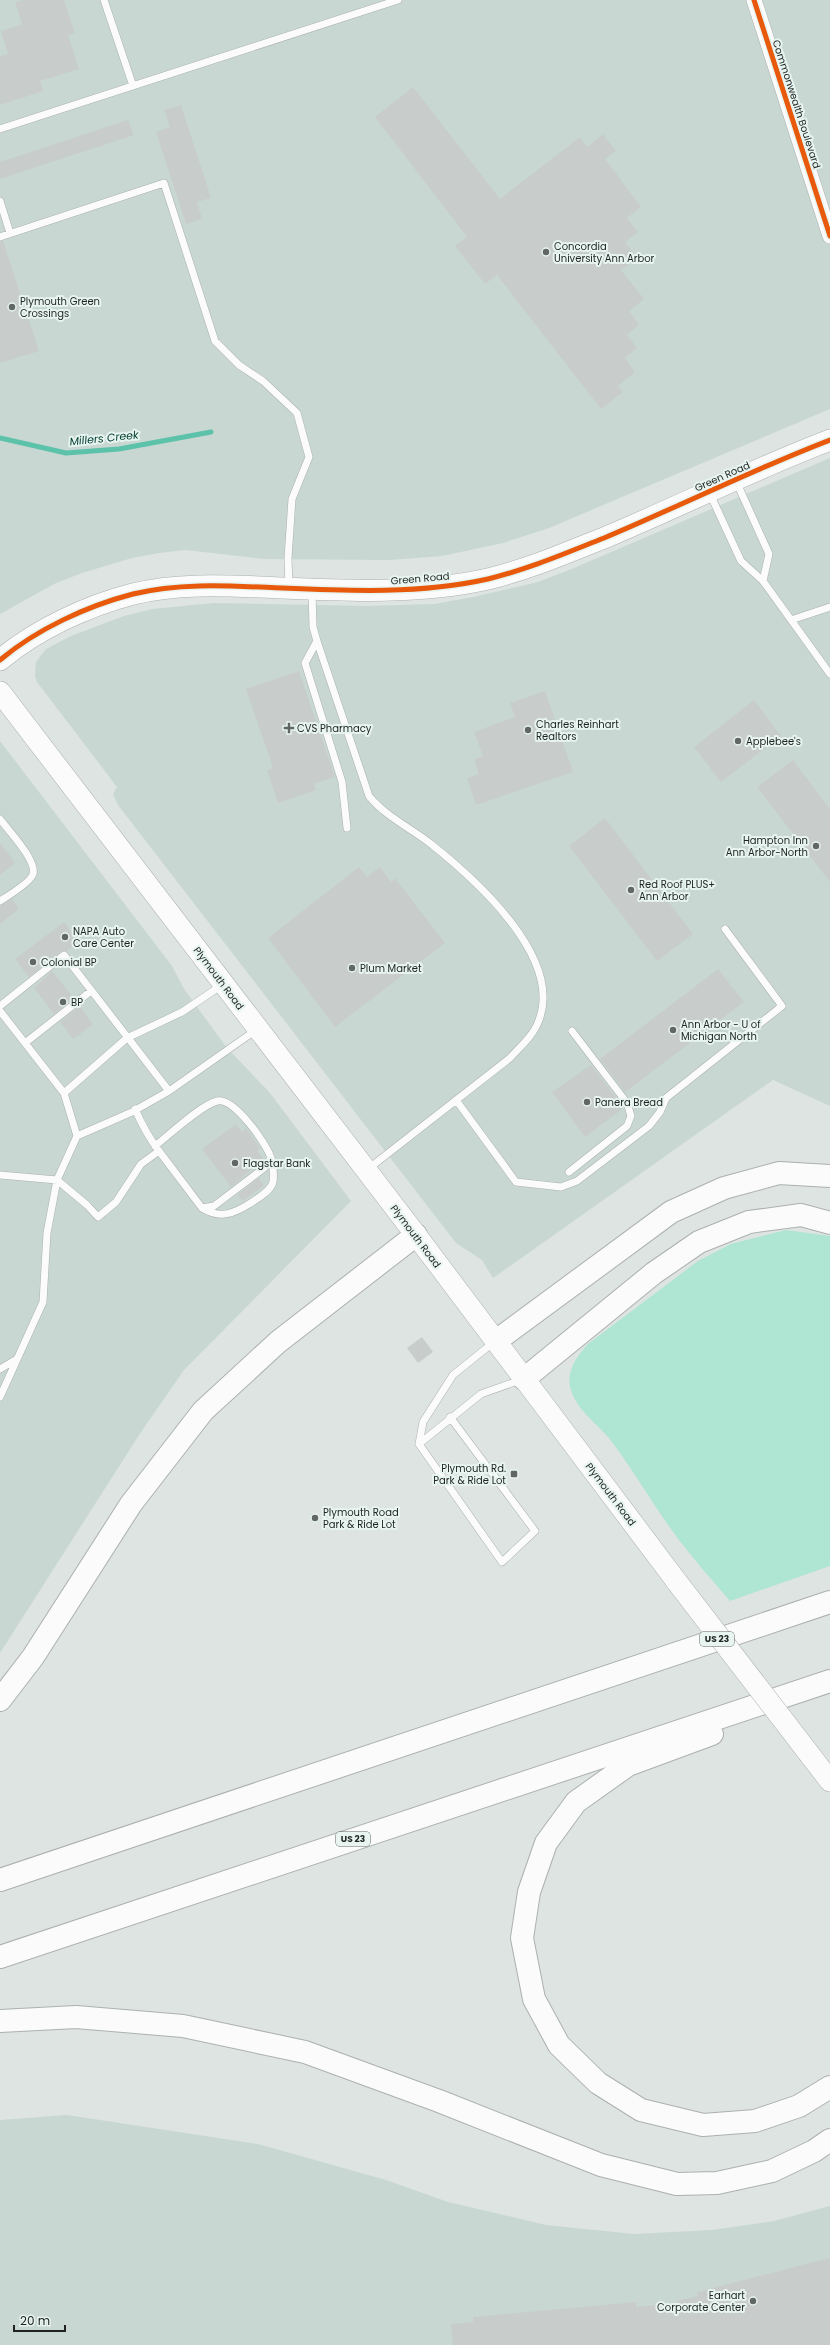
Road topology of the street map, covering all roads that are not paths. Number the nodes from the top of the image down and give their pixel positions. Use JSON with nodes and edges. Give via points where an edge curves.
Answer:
{"nodes":[{"id":1,"x":104,"y":0,"type":"edge"},
{"id":2,"x":398,"y":0,"type":"edge"},
{"id":3,"x":754,"y":0,"type":"edge"},
{"id":4,"x":133,"y":86,"type":"junction"},
{"id":5,"x":0,"y":129,"type":"edge"},
{"id":6,"x":0,"y":201,"type":"edge"},
{"id":7,"x":10,"y":233,"type":"junction"},
{"id":8,"x":0,"y":236,"type":"edge"},
{"id":9,"x":830,"y":236,"type":"edge"},
{"id":10,"x":830,"y":440,"type":"edge"},
{"id":11,"x":735,"y":480,"type":"junction"},
{"id":12,"x":709,"y":492,"type":"junction"},
{"id":13,"x":763,"y":581,"type":"junction"},
{"id":14,"x":289,"y":588,"type":"junction"},
{"id":15,"x":312,"y":589,"type":"junction"},
{"id":16,"x":830,"y":607,"type":"edge"},
{"id":17,"x":791,"y":620,"type":"junction"},
{"id":18,"x":317,"y":641,"type":"junction"},
{"id":19,"x":0,"y":660,"type":"edge"},
{"id":20,"x":830,"y":674,"type":"edge"},
{"id":21,"x":0,"y":692,"type":"edge"},
{"id":22,"x":0,"y":819,"type":"edge"},
{"id":23,"x":347,"y":828,"type":"dead end"},
{"id":24,"x":0,"y":901,"type":"edge"},
{"id":25,"x":725,"y":929,"type":"dead end"},
{"id":26,"x":224,"y":984,"type":"junction"},
{"id":27,"x":91,"y":991,"type":"junction"},
{"id":28,"x":0,"y":1006,"type":"edge"},
{"id":29,"x":0,"y":1011,"type":"edge"},
{"id":30,"x":258,"y":1028,"type":"junction"},
{"id":31,"x":572,"y":1031,"type":"dead end"},
{"id":32,"x":127,"y":1038,"type":"junction"},
{"id":33,"x":25,"y":1043,"type":"junction"},
{"id":34,"x":169,"y":1091,"type":"junction"},
{"id":35,"x":64,"y":1093,"type":"junction"},
{"id":36,"x":456,"y":1100,"type":"junction"},
{"id":37,"x":135,"y":1109,"type":"junction"},
{"id":38,"x":77,"y":1136,"type":"junction"},
{"id":39,"x":157,"y":1148,"type":"junction"},
{"id":40,"x":271,"y":1158,"type":"junction"},
{"id":41,"x":366,"y":1170,"type":"junction"},
{"id":42,"x":569,"y":1172,"type":"dead end"},
{"id":43,"x":0,"y":1175,"type":"edge"},
{"id":44,"x":830,"y":1176,"type":"edge"},
{"id":45,"x":57,"y":1180,"type":"junction"},
{"id":46,"x":202,"y":1208,"type":"junction"},
{"id":47,"x":830,"y":1223,"type":"edge"},
{"id":48,"x":416,"y":1234,"type":"junction"},
{"id":49,"x":496,"y":1341,"type":"junction"},
{"id":50,"x":18,"y":1359,"type":"junction"},
{"id":51,"x":0,"y":1369,"type":"edge"},
{"id":52,"x":524,"y":1379,"type":"junction"},
{"id":53,"x":0,"y":1396,"type":"edge"},
{"id":54,"x":450,"y":1417,"type":"junction"},
{"id":55,"x":419,"y":1444,"type":"junction"},
{"id":56,"x":830,"y":1587,"type":"edge"},
{"id":57,"x":830,"y":1602,"type":"edge"},
{"id":58,"x":784,"y":1617,"type":"junction"},
{"id":59,"x":830,"y":1682,"type":"edge"},
{"id":60,"x":0,"y":1700,"type":"edge"},
{"id":61,"x":830,"y":1781,"type":"edge"},
{"id":62,"x":0,"y":1880,"type":"edge"},
{"id":63,"x":0,"y":1957,"type":"edge"},
{"id":64,"x":0,"y":2021,"type":"edge"},
{"id":65,"x":830,"y":2087,"type":"edge"},
{"id":66,"x":830,"y":2140,"type":"edge"}],
"edges":[{"from":1,"to":4,"type":"lane"},
{"from":2,"to":4,"type":"lane"},
{"from":3,"to":9,"type":"street","name":"Commonwealth Boulevard"},
{"from":4,"to":5,"type":"lane"},
{"from":6,"to":7,"type":"lane"},
{"from":7,"to":8,"type":"lane"},
{"from":7,"to":14,"type":"lane","via":[[164,183],[215,341],[239,365],[263,380],[297,413],[309,457],[292,499],[288,558]]},
{"from":10,"to":11,"type":"main road","name":"Green Road"},
{"from":11,"to":12,"type":"main road","name":"Green Road"},
{"from":11,"to":13,"type":"lane","via":[[769,554]]},
{"from":12,"to":13,"type":"lane","via":[[741,561]]},
{"from":12,"to":15,"type":"main road","name":"Green Road","via":[[538,565],[487,579],[446,586],[393,590]]},
{"from":13,"to":17,"type":"lane"},
{"from":14,"to":15,"type":"main road","name":"Green Road"},
{"from":14,"to":19,"type":"main road","name":"Green Road","via":[[218,586],[135,594],[101,604],[52,626],[14,648]]},
{"from":15,"to":18,"type":"lane","via":[[313,627]]},
{"from":16,"to":17,"type":"lane"},
{"from":17,"to":20,"type":"lane"},
{"from":18,"to":23,"type":"lane","via":[[305,663],[342,782]]},
{"from":18,"to":36,"type":"lane","via":[[369,796],[388,815],[430,843],[475,881],[507,918],[537,962],[543,1000],[539,1020],[525,1042],[510,1058]]},
{"from":21,"to":26,"type":"main road","name":"Plymouth Road"},
{"from":22,"to":24,"type":"lane","via":[[29,857],[33,869],[29,880]]},
{"from":25,"to":36,"type":"lane","via":[[782,1006],[666,1098],[660,1112],[649,1126],[577,1181],[561,1187],[516,1182]]},
{"from":26,"to":30,"type":"main road","name":"Plymouth Road"},
{"from":26,"to":32,"type":"lane","via":[[182,1012]]},
{"from":27,"to":28,"type":"lane","via":[[64,955]]},
{"from":27,"to":32,"type":"lane"},
{"from":27,"to":33,"type":"lane"},
{"from":29,"to":33,"type":"lane"},
{"from":30,"to":34,"type":"lane"},
{"from":30,"to":41,"type":"main road","name":"Plymouth Road"},
{"from":31,"to":42,"type":"lane","via":[[625,1100],[631,1116],[627,1126]]},
{"from":32,"to":34,"type":"lane"},
{"from":32,"to":35,"type":"lane"},
{"from":33,"to":35,"type":"lane"},
{"from":34,"to":37,"type":"lane"},
{"from":35,"to":38,"type":"lane"},
{"from":36,"to":41,"type":"lane"},
{"from":37,"to":38,"type":"lane"},
{"from":37,"to":39,"type":"lane","via":[[146,1133]]},
{"from":38,"to":45,"type":"lane"},
{"from":39,"to":40,"type":"lane","via":[[202,1110],[217,1101],[224,1101],[242,1114]]},
{"from":39,"to":45,"type":"lane","via":[[141,1164],[116,1202],[98,1217],[87,1204]]},
{"from":39,"to":46,"type":"lane"},
{"from":40,"to":46,"type":"lane","via":[[264,1168],[214,1206]]},
{"from":40,"to":46,"type":"lane","via":[[273,1183],[252,1202],[234,1213],[221,1216]]},
{"from":41,"to":48,"type":"main road","name":"Plymouth Road"},
{"from":43,"to":45,"type":"lane"},
{"from":44,"to":49,"type":"highway","via":[[779,1173],[724,1188],[671,1212]]},
{"from":45,"to":50,"type":"lane","via":[[47,1233],[43,1302]]},
{"from":47,"to":52,"type":"highway","via":[[801,1215],[749,1222],[699,1242],[654,1273]]},
{"from":48,"to":49,"type":"main road","name":"Plymouth Road"},
{"from":48,"to":60,"type":"highway","via":[[278,1342],[203,1411],[131,1504],[33,1657]]},
{"from":49,"to":52,"type":"main road","name":"Plymouth Road"},
{"from":49,"to":55,"type":"lane","via":[[453,1376],[423,1422]]},
{"from":50,"to":51,"type":"lane"},
{"from":50,"to":53,"type":"lane"},
{"from":52,"to":54,"type":"lane","via":[[481,1394]]},
{"from":52,"to":61,"type":"main road","name":"Plymouth Road","bridge":true},
{"from":54,"to":55,"type":"lane"},
{"from":54,"to":55,"type":"lane","via":[[535,1531],[502,1562]]},
{"from":56,"to":58,"type":"highway"},
{"from":57,"to":58,"type":"highway","number":"US 23"},
{"from":58,"to":62,"type":"highway","number":"US 23"},
{"from":59,"to":63,"type":"highway","number":"US 23"},
{"from":59,"to":65,"type":"highway","via":[[710,1735],[628,1765],[576,1802],[546,1843],[529,1892],[522,1938],[534,1999],[560,2045],[598,2083],[641,2110],[703,2125],[755,2120],[799,2106]]},
{"from":64,"to":66,"type":"highway","via":[[76,2017],[183,2026],[305,2052],[439,2100],[600,2165],[677,2184],[717,2183],[772,2171],[814,2151]]}]}
